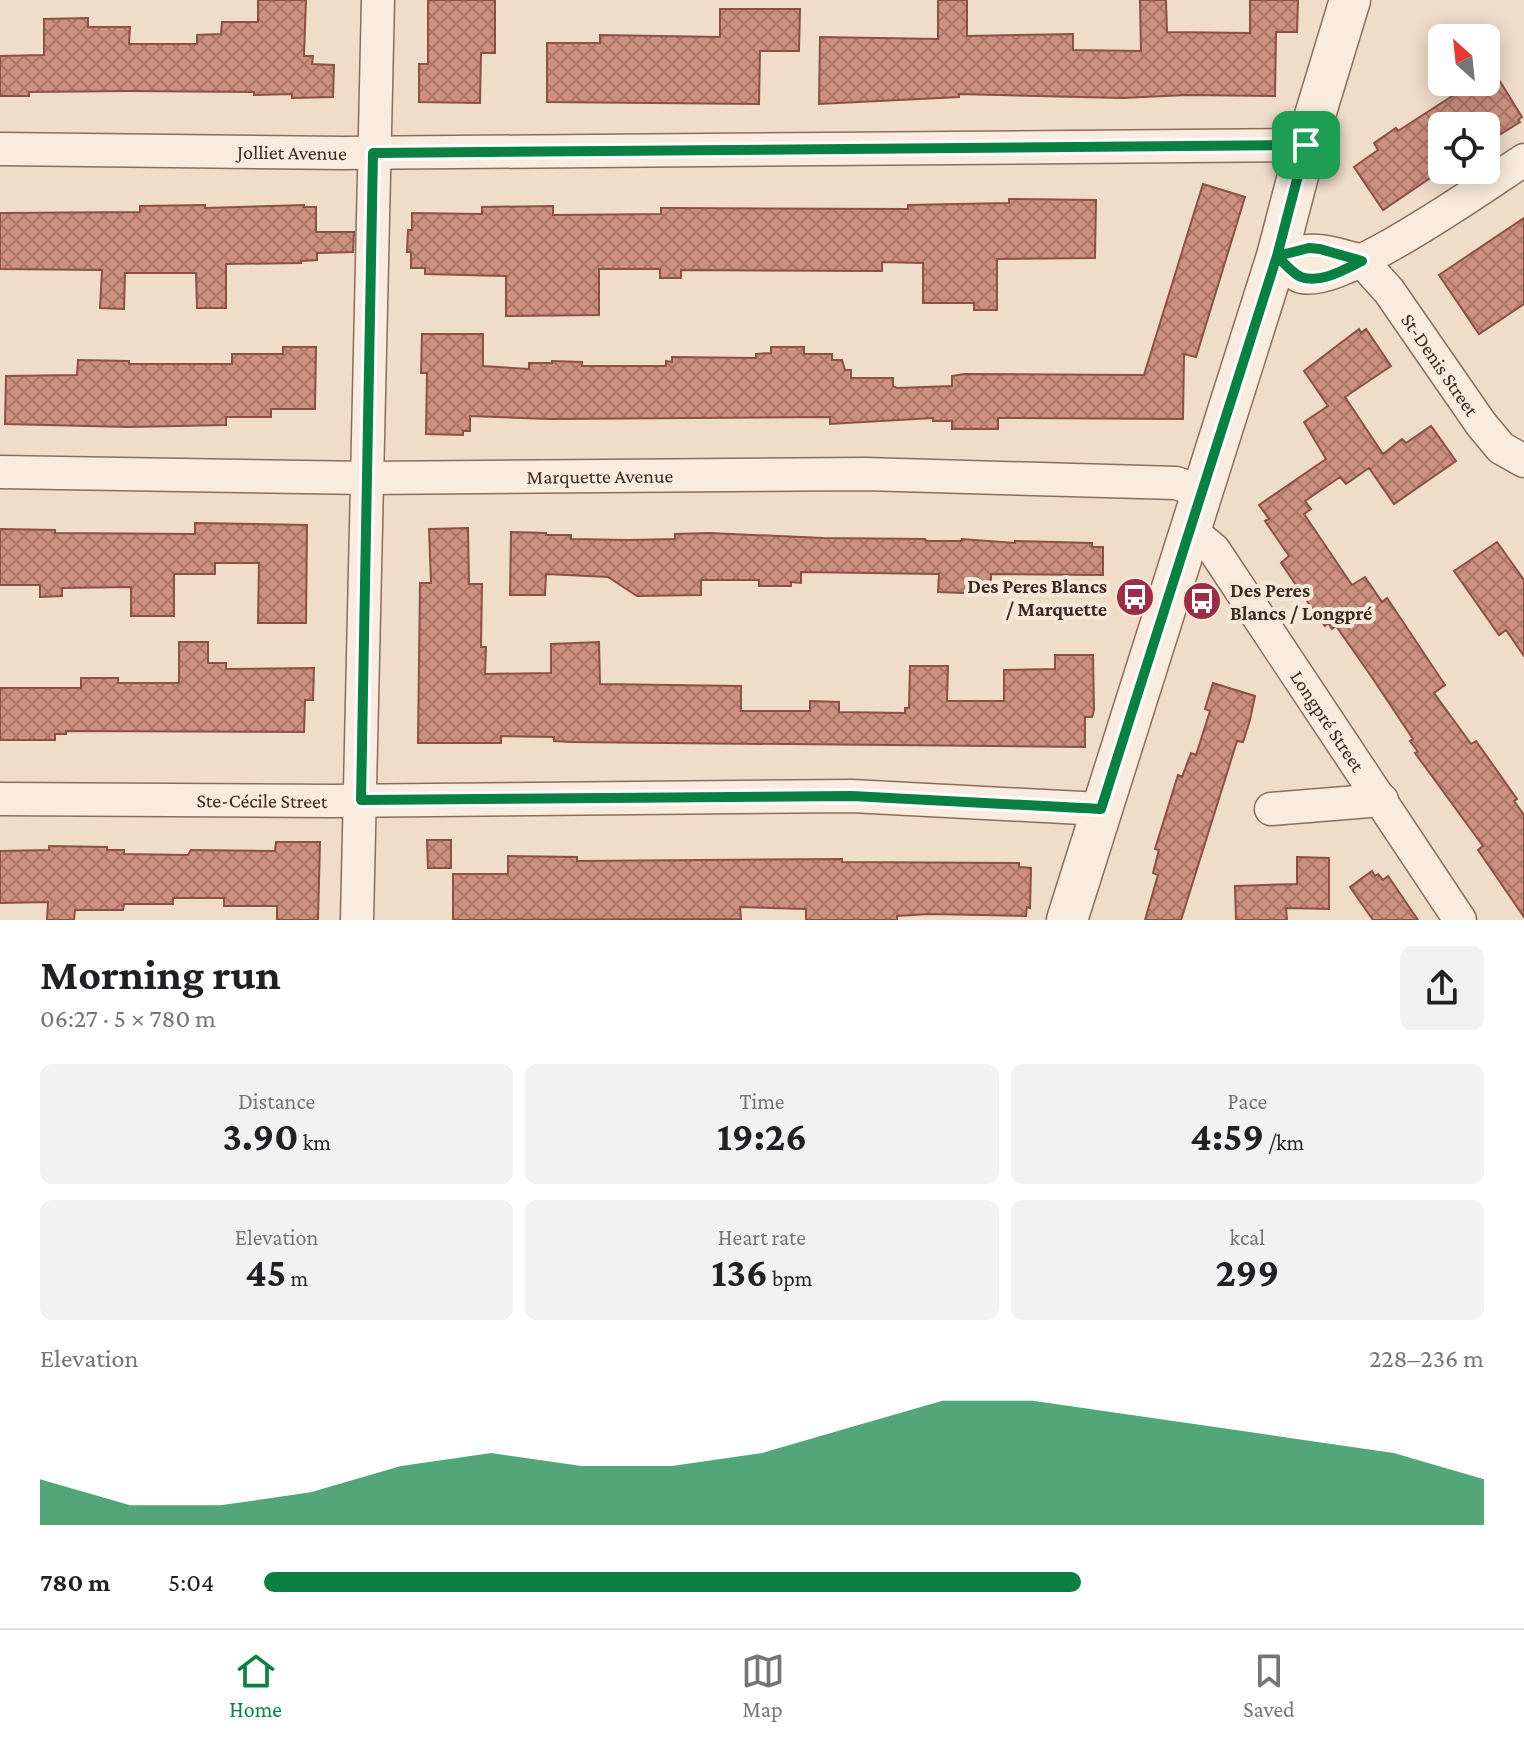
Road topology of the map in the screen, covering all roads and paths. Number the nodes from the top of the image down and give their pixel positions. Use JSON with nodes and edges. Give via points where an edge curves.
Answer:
{"nodes":[{"id":1,"x":378,"y":0,"type":"edge"},
{"id":2,"x":1350,"y":0,"type":"edge"},
{"id":3,"x":1306,"y":145,"type":"junction"},
{"id":4,"x":0,"y":149,"type":"edge"},
{"id":5,"x":373,"y":153,"type":"junction"},
{"id":6,"x":1524,"y":160,"type":"edge"},
{"id":7,"x":1277,"y":256,"type":"junction"},
{"id":8,"x":1362,"y":261,"type":"junction"},
{"id":9,"x":1524,"y":461,"type":"edge"},
{"id":10,"x":0,"y":472,"type":"edge"},
{"id":11,"x":367,"y":478,"type":"junction"},
{"id":12,"x":1200,"y":491,"type":"junction"},
{"id":13,"x":1189,"y":529,"type":"junction"},
{"id":14,"x":0,"y":799,"type":"edge"},
{"id":15,"x":361,"y":800,"type":"junction"},
{"id":16,"x":1382,"y":800,"type":"junction"},
{"id":17,"x":1101,"y":809,"type":"junction"},
{"id":18,"x":1271,"y":809,"type":"dead end"},
{"id":19,"x":357,"y":920,"type":"edge"},
{"id":20,"x":1067,"y":920,"type":"edge"},
{"id":21,"x":1460,"y":920,"type":"edge"}],
"edges":[{"from":1,"to":5,"type":"street"},
{"from":2,"to":3,"type":"street"},
{"from":3,"to":5,"type":"street","name":"Jolliet Avenue"},
{"from":3,"to":7,"type":"street"},
{"from":4,"to":5,"type":"street","name":"Jolliet Avenue"},
{"from":5,"to":11,"type":"street"},
{"from":6,"to":8,"type":"street"},
{"from":7,"to":8,"type":"street","via":[[1300,277],[1318,278]]},
{"from":7,"to":12,"type":"street"},
{"from":8,"to":9,"type":"street","name":"St-Denis Street","via":[[1389,291],[1481,424],[1501,448]]},
{"from":10,"to":11,"type":"street","name":"Marquette Avenue"},
{"from":11,"to":12,"type":"street","name":"Marquette Avenue","via":[[865,474],[1176,483]]},
{"from":11,"to":15,"type":"street"},
{"from":12,"to":13,"type":"street"},
{"from":13,"to":16,"type":"street","name":"Longpré Street","via":[[1214,550]]},
{"from":13,"to":17,"type":"street"},
{"from":14,"to":15,"type":"street","name":"Ste-Cécile Street"},
{"from":15,"to":17,"type":"street","name":"Ste-Cécile Street","via":[[852,796]]},
{"from":15,"to":19,"type":"street"},
{"from":16,"to":18,"type":"street"},
{"from":16,"to":21,"type":"street","name":"Longpré Street"},
{"from":17,"to":20,"type":"street"}]}
